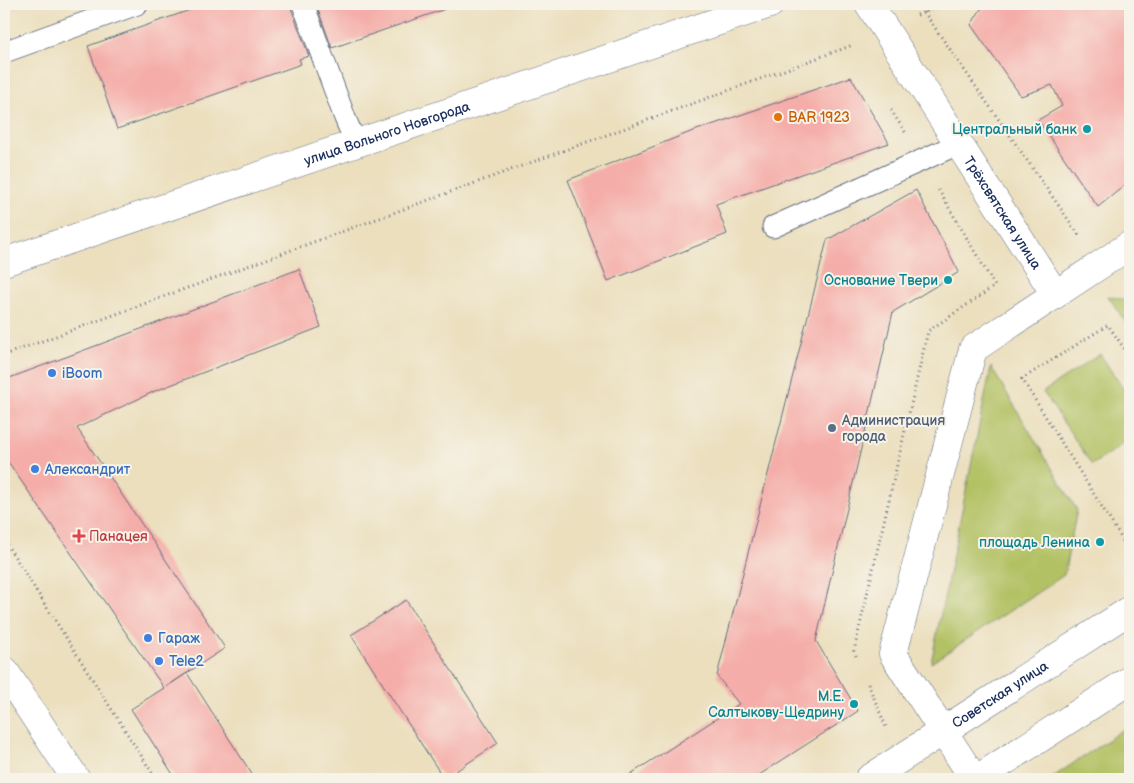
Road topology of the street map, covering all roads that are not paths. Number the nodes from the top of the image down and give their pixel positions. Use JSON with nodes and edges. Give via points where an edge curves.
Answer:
{"nodes":[{"id":1,"x":137,"y":4,"type":"edge"},
{"id":2,"x":303,"y":4,"type":"edge"},
{"id":3,"x":770,"y":4,"type":"edge"},
{"id":4,"x":869,"y":4,"type":"edge"},
{"id":5,"x":4,"y":52,"type":"edge"},
{"id":6,"x":356,"y":144,"type":"junction"},
{"id":7,"x":958,"y":144,"type":"junction"},
{"id":8,"x":773,"y":227,"type":"dead end"},
{"id":9,"x":1130,"y":245,"type":"edge"},
{"id":10,"x":4,"y":262,"type":"edge"},
{"id":11,"x":1055,"y":294,"type":"junction"},
{"id":12,"x":1130,"y":610,"type":"edge"},
{"id":13,"x":4,"y":670,"type":"edge"},
{"id":14,"x":1130,"y":680,"type":"edge"},
{"id":15,"x":943,"y":731,"type":"junction"},
{"id":16,"x":76,"y":779,"type":"edge"},
{"id":17,"x":869,"y":779,"type":"edge"},
{"id":18,"x":975,"y":779,"type":"edge"}],
"edges":[{"from":1,"to":5,"type":"lane"},
{"from":2,"to":6,"type":"lane"},
{"from":3,"to":6,"type":"street","name":"улица Вольного Новгорода"},
{"from":4,"to":7,"type":"street","name":"Трёхсвятская улица"},
{"from":6,"to":10,"type":"street","name":"улица Вольного Новгорода"},
{"from":7,"to":8,"type":"lane"},
{"from":7,"to":11,"type":"street","name":"Трёхсвятская улица"},
{"from":9,"to":11,"type":"street"},
{"from":11,"to":15,"type":"street","via":[[973,349],[893,654]]},
{"from":12,"to":15,"type":"street","name":"Советская улица"},
{"from":13,"to":16,"type":"street"},
{"from":14,"to":18,"type":"street"},
{"from":15,"to":17,"type":"street","name":"Советская улица"},
{"from":15,"to":18,"type":"street"}]}
